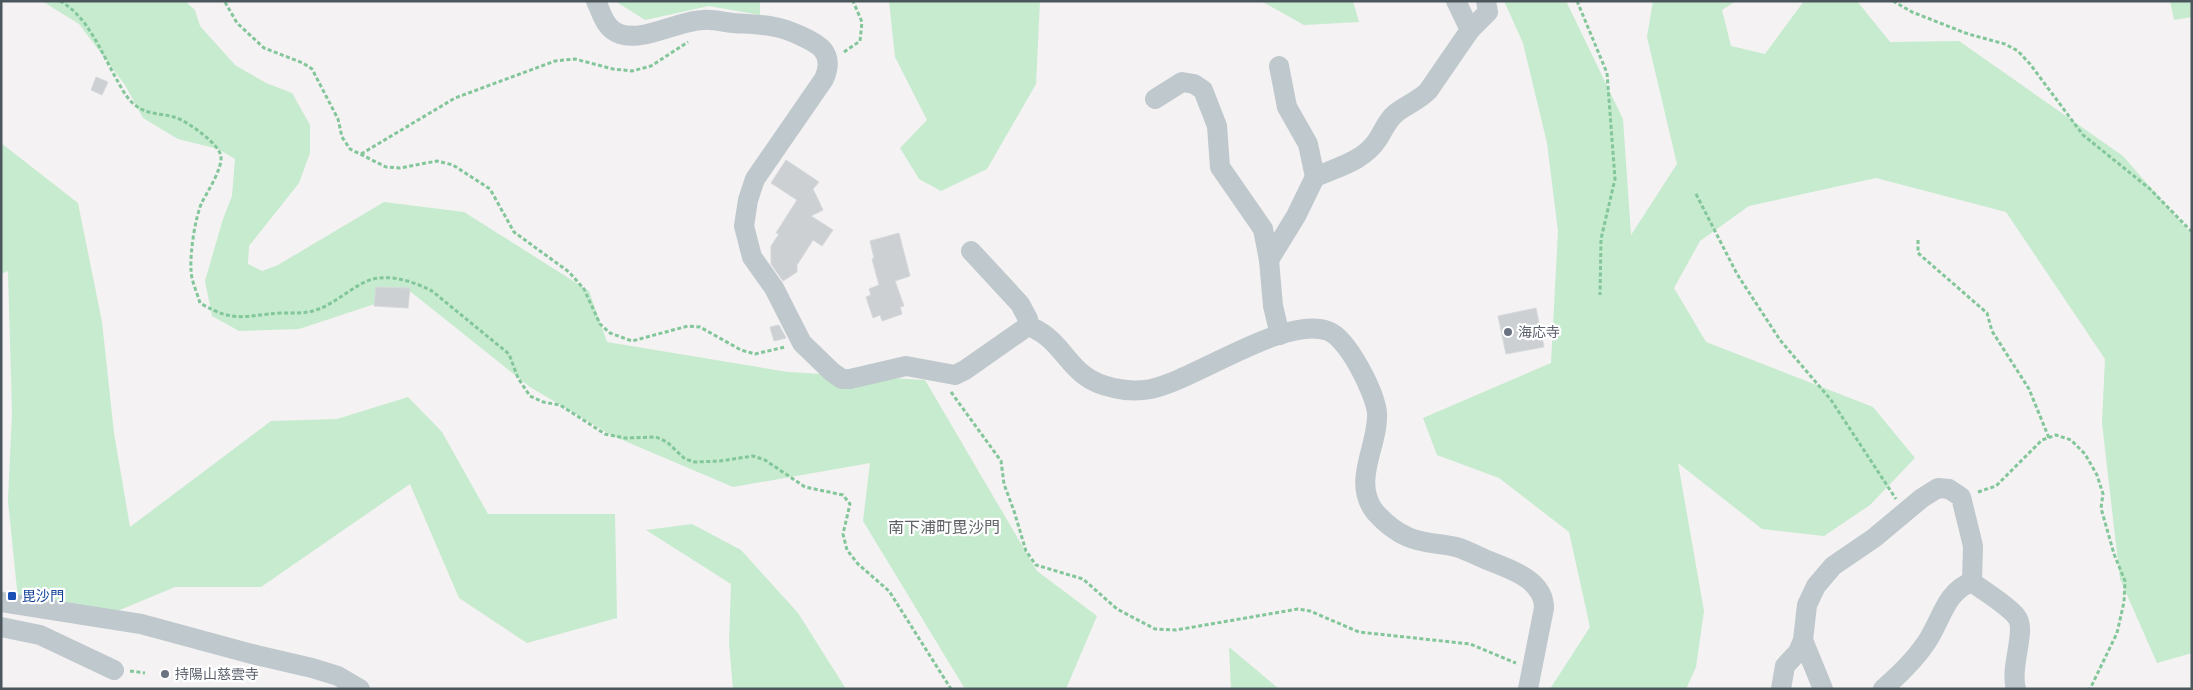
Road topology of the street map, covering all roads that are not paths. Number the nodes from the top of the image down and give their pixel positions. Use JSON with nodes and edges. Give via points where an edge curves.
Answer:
{"nodes":[{"id":1,"x":596,"y":1,"type":"edge"},
{"id":2,"x":1456,"y":1,"type":"edge"},
{"id":3,"x":1486,"y":1,"type":"edge"},
{"id":4,"x":1470,"y":30,"type":"junction"},
{"id":5,"x":1279,"y":66,"type":"dead end"},
{"id":6,"x":1155,"y":99,"type":"dead end"},
{"id":7,"x":1315,"y":177,"type":"junction"},
{"id":8,"x":971,"y":252,"type":"dead end"},
{"id":9,"x":1269,"y":260,"type":"junction"},
{"id":10,"x":1028,"y":327,"type":"junction"},
{"id":11,"x":1280,"y":334,"type":"junction"},
{"id":12,"x":1972,"y":582,"type":"junction"},
{"id":13,"x":1,"y":602,"type":"edge"},
{"id":14,"x":1,"y":627,"type":"edge"},
{"id":15,"x":1803,"y":640,"type":"junction"},
{"id":16,"x":114,"y":670,"type":"dead end"},
{"id":17,"x":360,"y":689,"type":"edge"},
{"id":18,"x":1528,"y":689,"type":"edge"},
{"id":19,"x":1781,"y":689,"type":"edge"},
{"id":20,"x":1823,"y":689,"type":"edge"},
{"id":21,"x":1883,"y":689,"type":"edge"},
{"id":22,"x":2016,"y":689,"type":"edge"}],
"edges":[{"from":1,"to":10,"type":"street","via":[[606,24],[613,31],[625,35],[702,20],[776,27],[823,50],[828,66],[824,79],[756,179],[744,220],[752,257],[774,288],[802,343],[832,372],[846,380],[900,367],[955,375]]},
{"from":2,"to":4,"type":"street"},
{"from":3,"to":4,"type":"street","via":[[1488,12]]},
{"from":4,"to":7,"type":"street","via":[[1428,91],[1395,113],[1378,140],[1359,159]]},
{"from":5,"to":7,"type":"street","via":[[1287,107],[1308,144]]},
{"from":6,"to":9,"type":"street","via":[[1182,82],[1203,90],[1217,126],[1220,166],[1263,229]]},
{"from":7,"to":9,"type":"street"},
{"from":8,"to":10,"type":"street","via":[[1020,304],[1028,318]]},
{"from":9,"to":11,"type":"street","via":[[1272,306]]},
{"from":10,"to":11,"type":"street","via":[[1050,339],[1080,374],[1102,385],[1126,390],[1152,389],[1169,383]]},
{"from":11,"to":18,"type":"street","via":[[1307,328],[1328,331],[1342,340],[1353,354],[1377,413],[1365,478],[1370,504],[1381,518],[1408,537],[1461,549],[1519,574],[1536,586],[1544,608]]},
{"from":12,"to":15,"type":"street","via":[[1973,546],[1961,497],[1949,489],[1938,488],[1833,566],[1816,586],[1807,605]]},
{"from":12,"to":21,"type":"street","via":[[1955,591],[1926,643]]},
{"from":12,"to":22,"type":"street","via":[[2017,616],[2021,625],[2014,663]]},
{"from":13,"to":17,"type":"street","via":[[141,624],[312,668],[338,676]]},
{"from":14,"to":16,"type":"street","via":[[40,635]]},
{"from":15,"to":19,"type":"street","via":[[1798,652],[1785,666]]},
{"from":15,"to":20,"type":"street"}]}
